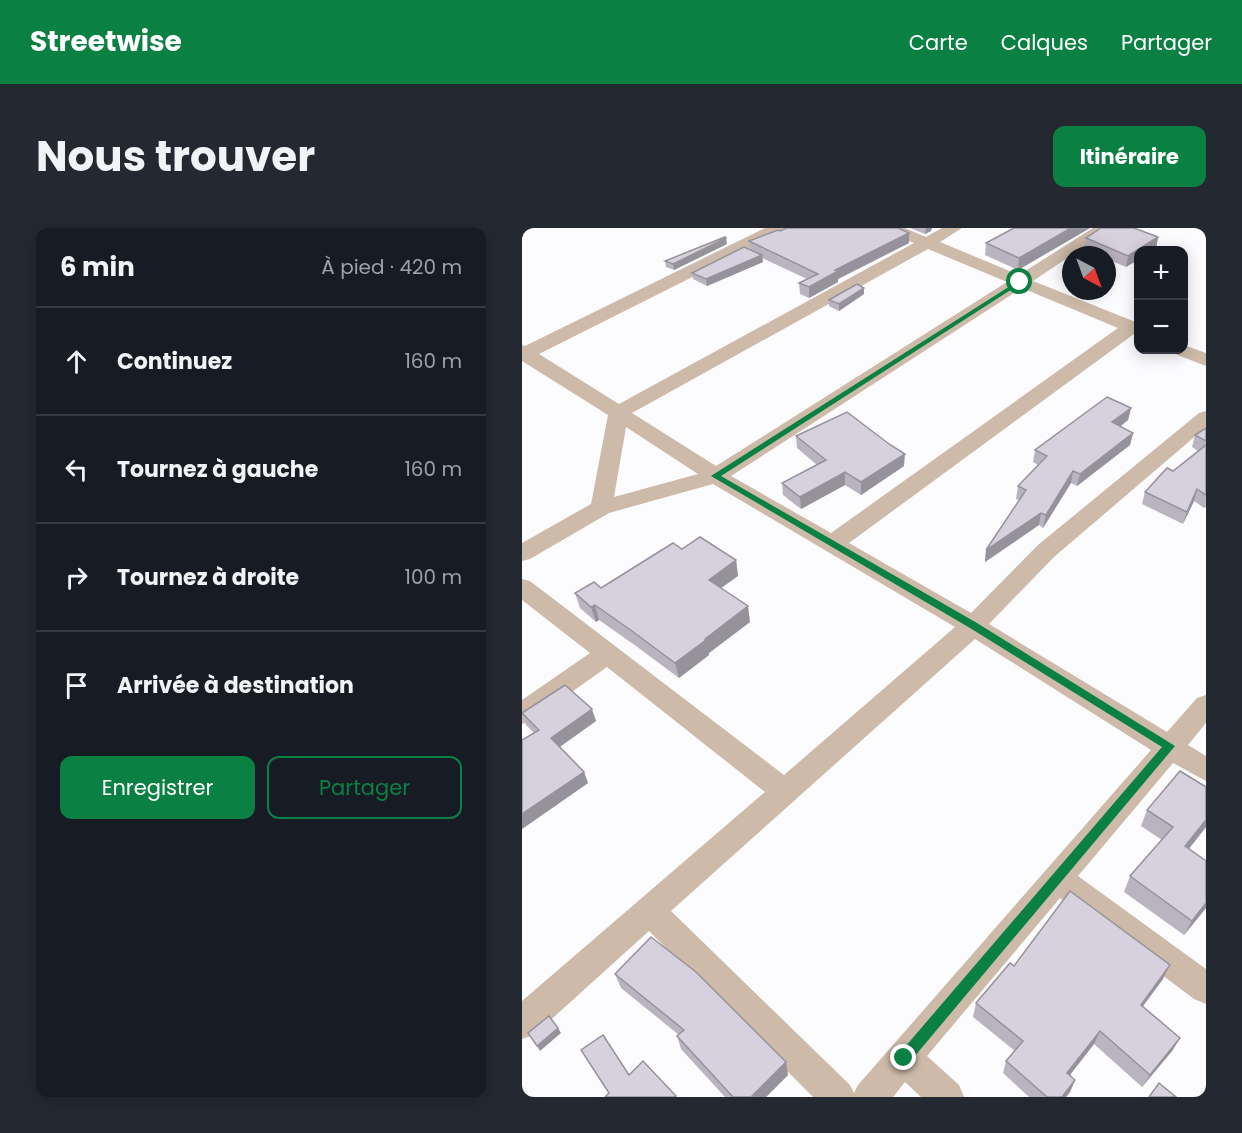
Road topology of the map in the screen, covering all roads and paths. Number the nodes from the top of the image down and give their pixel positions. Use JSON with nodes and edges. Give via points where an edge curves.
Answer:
{"nodes":[{"id":1,"x":778,"y":228,"type":"edge"},
{"id":2,"x":891,"y":228,"type":"edge"},
{"id":3,"x":954,"y":228,"type":"edge"},
{"id":4,"x":1104,"y":228,"type":"edge"},
{"id":5,"x":927,"y":243,"type":"junction"},
{"id":6,"x":1020,"y":282,"type":"junction"},
{"id":7,"x":1134,"y":328,"type":"edge"},
{"id":8,"x":1134,"y":329,"type":"edge"},
{"id":9,"x":1188,"y":352,"type":"edge"},
{"id":10,"x":523,"y":353,"type":"edge"},
{"id":11,"x":1206,"y":360,"type":"edge"},
{"id":12,"x":618,"y":413,"type":"junction"},
{"id":13,"x":1206,"y":417,"type":"edge"},
{"id":14,"x":716,"y":476,"type":"junction"},
{"id":15,"x":601,"y":508,"type":"junction"},
{"id":16,"x":832,"y":544,"type":"junction"},
{"id":17,"x":522,"y":553,"type":"edge"},
{"id":18,"x":522,"y":587,"type":"edge"},
{"id":19,"x":973,"y":626,"type":"junction"},
{"id":20,"x":607,"y":654,"type":"junction"},
{"id":21,"x":1206,"y":705,"type":"edge"},
{"id":22,"x":522,"y":714,"type":"edge"},
{"id":23,"x":1169,"y":746,"type":"junction"},
{"id":24,"x":1206,"y":770,"type":"edge"},
{"id":25,"x":786,"y":792,"type":"junction"},
{"id":26,"x":1057,"y":878,"type":"junction"},
{"id":27,"x":650,"y":911,"type":"junction"},
{"id":28,"x":1206,"y":988,"type":"edge"},
{"id":29,"x":522,"y":1023,"type":"edge"},
{"id":30,"x":904,"y":1058,"type":"junction"},
{"id":31,"x":838,"y":1097,"type":"edge"},
{"id":32,"x":870,"y":1097,"type":"edge"},
{"id":33,"x":947,"y":1097,"type":"edge"}],
"edges":[{"from":1,"to":10,"type":"street"},
{"from":2,"to":5,"type":"street"},
{"from":3,"to":5,"type":"street"},
{"from":4,"to":6,"type":"street"},
{"from":5,"to":6,"type":"street"},
{"from":5,"to":12,"type":"street"},
{"from":6,"to":7,"type":"street"},
{"from":6,"to":14,"type":"street"},
{"from":8,"to":16,"type":"street"},
{"from":9,"to":11,"type":"street"},
{"from":10,"to":12,"type":"street"},
{"from":12,"to":14,"type":"street"},
{"from":12,"to":15,"type":"street"},
{"from":13,"to":19,"type":"street","via":[[1046,551]]},
{"from":14,"to":15,"type":"street"},
{"from":14,"to":16,"type":"street"},
{"from":15,"to":17,"type":"street"},
{"from":16,"to":19,"type":"street"},
{"from":18,"to":20,"type":"street"},
{"from":19,"to":23,"type":"street"},
{"from":19,"to":25,"type":"street"},
{"from":20,"to":22,"type":"street"},
{"from":20,"to":25,"type":"street"},
{"from":21,"to":23,"type":"street"},
{"from":23,"to":24,"type":"street"},
{"from":23,"to":26,"type":"street"},
{"from":25,"to":27,"type":"street"},
{"from":26,"to":28,"type":"street"},
{"from":26,"to":30,"type":"street"},
{"from":27,"to":29,"type":"street"},
{"from":27,"to":31,"type":"street"},
{"from":30,"to":32,"type":"street"},
{"from":30,"to":33,"type":"street"}]}
